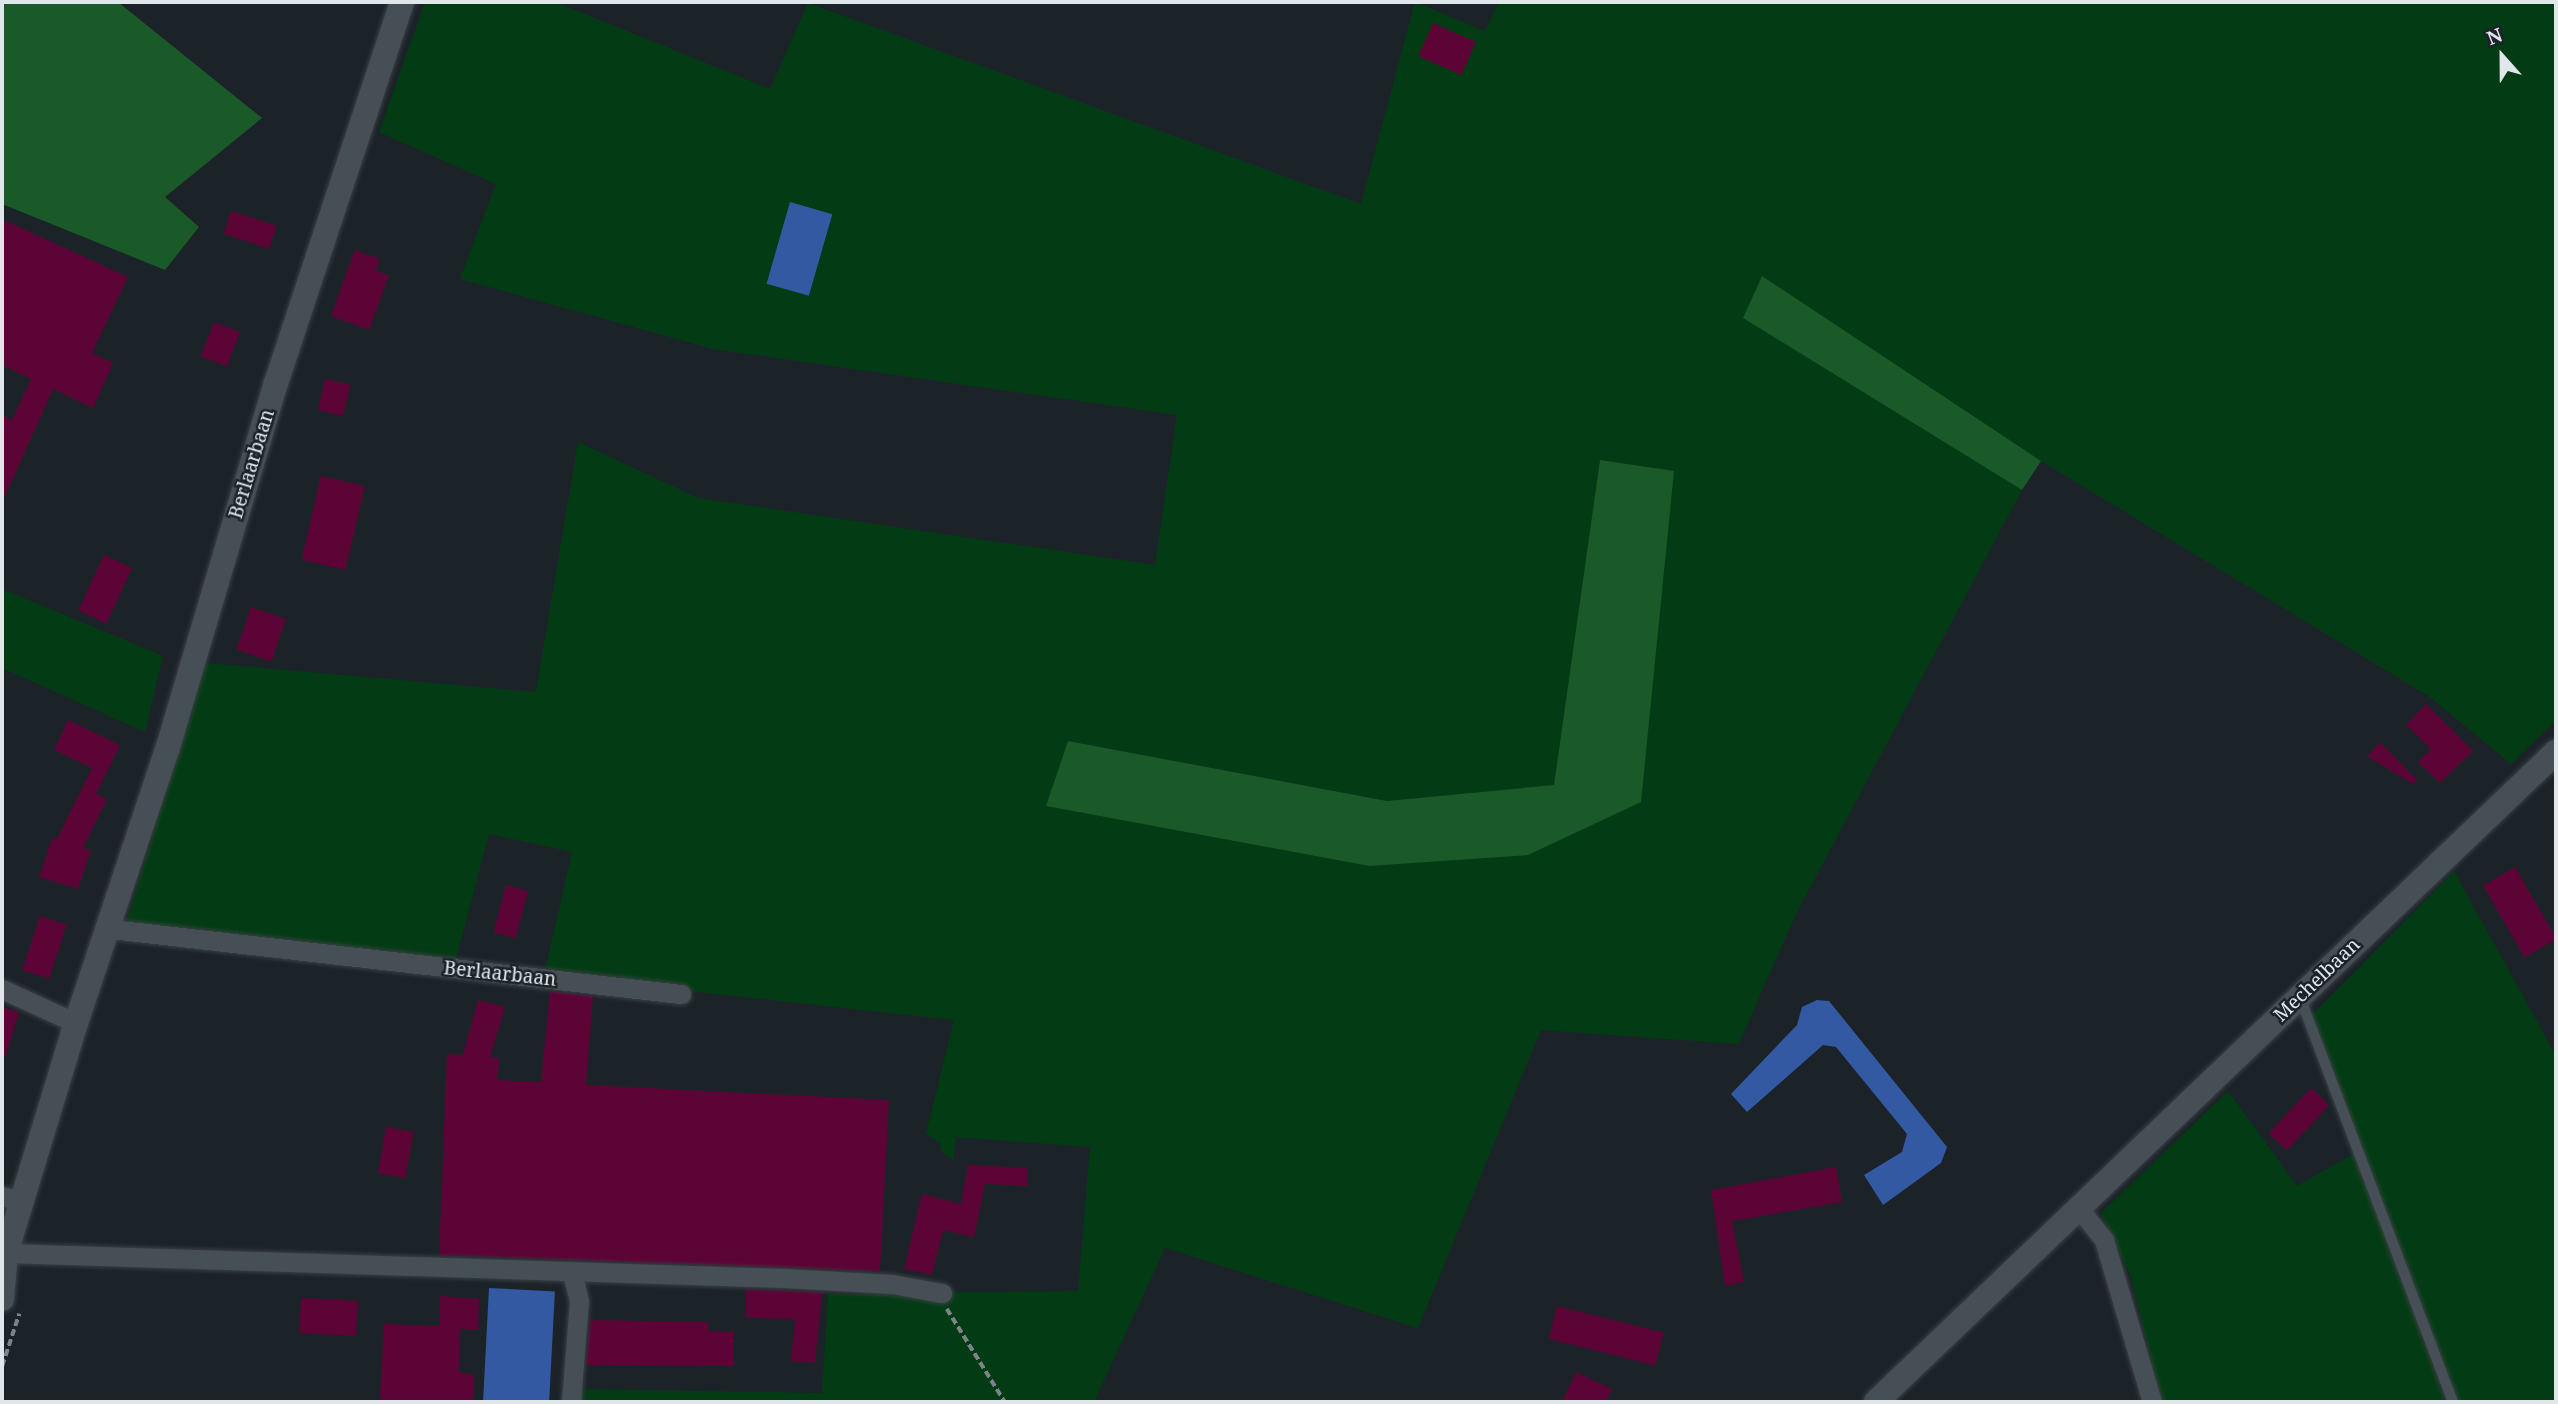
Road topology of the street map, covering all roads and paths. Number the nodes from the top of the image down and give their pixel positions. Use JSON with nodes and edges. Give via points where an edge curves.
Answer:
{"nodes":[{"id":1,"x":402,"y":2,"type":"edge"},
{"id":2,"x":2556,"y":752,"type":"edge"},
{"id":3,"x":111,"y":929,"type":"junction"},
{"id":4,"x":2,"y":989,"type":"edge"},
{"id":5,"x":681,"y":994,"type":"dead end"},
{"id":6,"x":2300,"y":997,"type":"junction"},
{"id":7,"x":76,"y":1023,"type":"junction"},
{"id":8,"x":12,"y":1199,"type":"edge"},
{"id":9,"x":2080,"y":1210,"type":"junction"},
{"id":10,"x":4,"y":1257,"type":"edge"},
{"id":11,"x":572,"y":1273,"type":"junction"},
{"id":12,"x":939,"y":1292,"type":"joint"},
{"id":13,"x":2,"y":1299,"type":"edge"},
{"id":14,"x":571,"y":1402,"type":"edge"},
{"id":15,"x":1005,"y":1402,"type":"edge"},
{"id":16,"x":1877,"y":1402,"type":"edge"},
{"id":17,"x":2152,"y":1402,"type":"edge"},
{"id":18,"x":2453,"y":1402,"type":"edge"}],
"edges":[{"from":1,"to":3,"type":"street","name":"Berlaarbaan","via":[[276,383]]},
{"from":2,"to":6,"type":"street","name":"Mechelbaan"},
{"from":3,"to":5,"type":"street","name":"Berlaarbaan"},
{"from":3,"to":7,"type":"street","name":"Berlaarbaan"},
{"from":4,"to":7,"type":"street"},
{"from":6,"to":9,"type":"street","name":"Mechelbaan"},
{"from":6,"to":18,"type":"lane"},
{"from":7,"to":8,"type":"street","name":"Berlaarbaan"},
{"from":8,"to":10,"type":"street","name":"Berlaarbaan"},
{"from":9,"to":16,"type":"street","name":"Mechelbaan"},
{"from":9,"to":17,"type":"street","via":[[2104,1240]]},
{"from":10,"to":11,"type":"street"},
{"from":10,"to":13,"type":"street","name":"Berlaarbaan"},
{"from":11,"to":12,"type":"street","via":[[839,1281]]},
{"from":11,"to":14,"type":"street","via":[[579,1301]]},
{"from":12,"to":15,"type":"path"}]}
